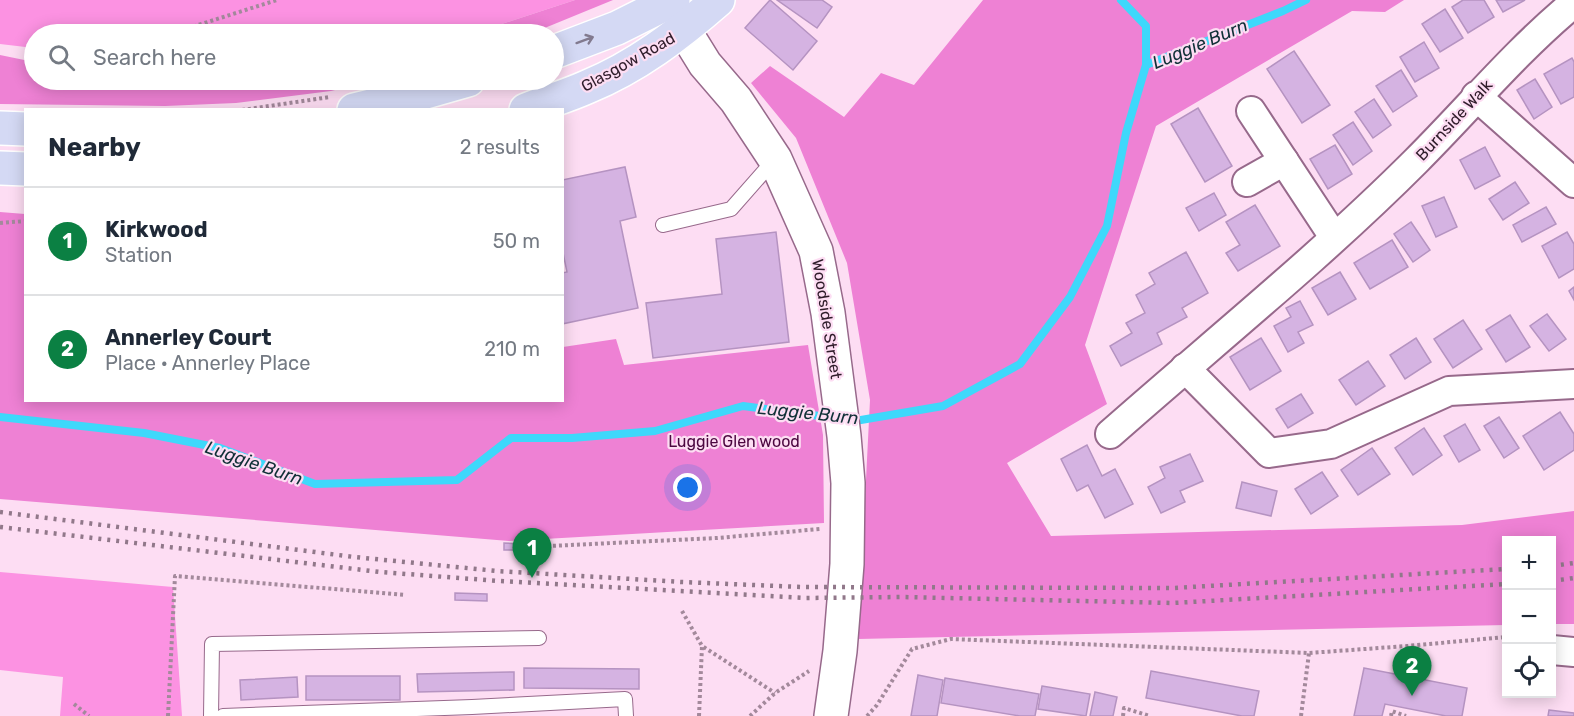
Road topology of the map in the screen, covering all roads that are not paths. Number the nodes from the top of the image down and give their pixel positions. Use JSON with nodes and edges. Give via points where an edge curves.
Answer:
{"nodes":[{"id":1,"x":718,"y":0,"type":"edge"},
{"id":2,"x":1574,"y":3,"type":"edge"},
{"id":3,"x":676,"y":11,"type":"edge"},
{"id":4,"x":564,"y":48,"type":"edge"},
{"id":5,"x":433,"y":90,"type":"edge"},
{"id":6,"x":1476,"y":96,"type":"junction"},
{"id":7,"x":343,"y":103,"type":"edge"},
{"id":8,"x":531,"y":108,"type":"edge"},
{"id":9,"x":1251,"y":111,"type":"dead end"},
{"id":10,"x":0,"y":128,"type":"edge"},
{"id":11,"x":24,"y":129,"type":"edge"},
{"id":12,"x":776,"y":159,"type":"junction"},
{"id":13,"x":1284,"y":161,"type":"junction"},
{"id":14,"x":0,"y":168,"type":"edge"},
{"id":15,"x":24,"y":169,"type":"edge"},
{"id":16,"x":1246,"y":182,"type":"dead end"},
{"id":17,"x":1574,"y":183,"type":"edge"},
{"id":18,"x":663,"y":225,"type":"dead end"},
{"id":19,"x":1334,"y":237,"type":"junction"},
{"id":20,"x":1185,"y":368,"type":"junction"},
{"id":21,"x":1574,"y":384,"type":"edge"},
{"id":22,"x":1110,"y":434,"type":"dead end"},
{"id":23,"x":539,"y":638,"type":"dead end"},
{"id":24,"x":1556,"y":650,"type":"edge"},
{"id":25,"x":1574,"y":652,"type":"edge"},
{"id":26,"x":472,"y":712,"type":"edge"},
{"id":27,"x":210,"y":716,"type":"edge"},
{"id":28,"x":223,"y":716,"type":"edge"},
{"id":29,"x":626,"y":716,"type":"edge"},
{"id":30,"x":831,"y":716,"type":"edge"}],
"edges":[{"from":1,"to":3,"type":"main road"},
{"from":2,"to":6,"type":"street","name":"Burnside Walk"},
{"from":4,"to":3,"type":"main road","name":"Glasgow Road","one_way":true},
{"from":3,"to":8,"type":"main road","name":"Glasgow Road","via":[[650,54],[601,80]]},
{"from":3,"to":12,"type":"street","name":"Woodside Street","via":[[705,64],[736,100]]},
{"from":5,"to":7,"type":"main road"},
{"from":6,"to":17,"type":"street"},
{"from":6,"to":19,"type":"street","name":"Burnside Walk","via":[[1417,160]]},
{"from":9,"to":13,"type":"street"},
{"from":10,"to":11,"type":"main road"},
{"from":12,"to":18,"type":"lane","via":[[731,209]]},
{"from":12,"to":30,"type":"street","name":"Woodside Street","via":[[816,251],[844,436],[847,564]]},
{"from":13,"to":16,"type":"street"},
{"from":13,"to":19,"type":"street"},
{"from":14,"to":15,"type":"main road"},
{"from":19,"to":20,"type":"street","name":"Burnside Walk"},
{"from":20,"to":21,"type":"street","via":[[1269,453],[1330,444],[1449,391]]},
{"from":20,"to":22,"type":"street","name":"Burnside Walk"},
{"from":23,"to":27,"type":"lane","via":[[212,644]]},
{"from":24,"to":25,"type":"street"},
{"from":26,"to":28,"type":"lane"},
{"from":26,"to":29,"type":"lane","via":[[625,699]]}]}
